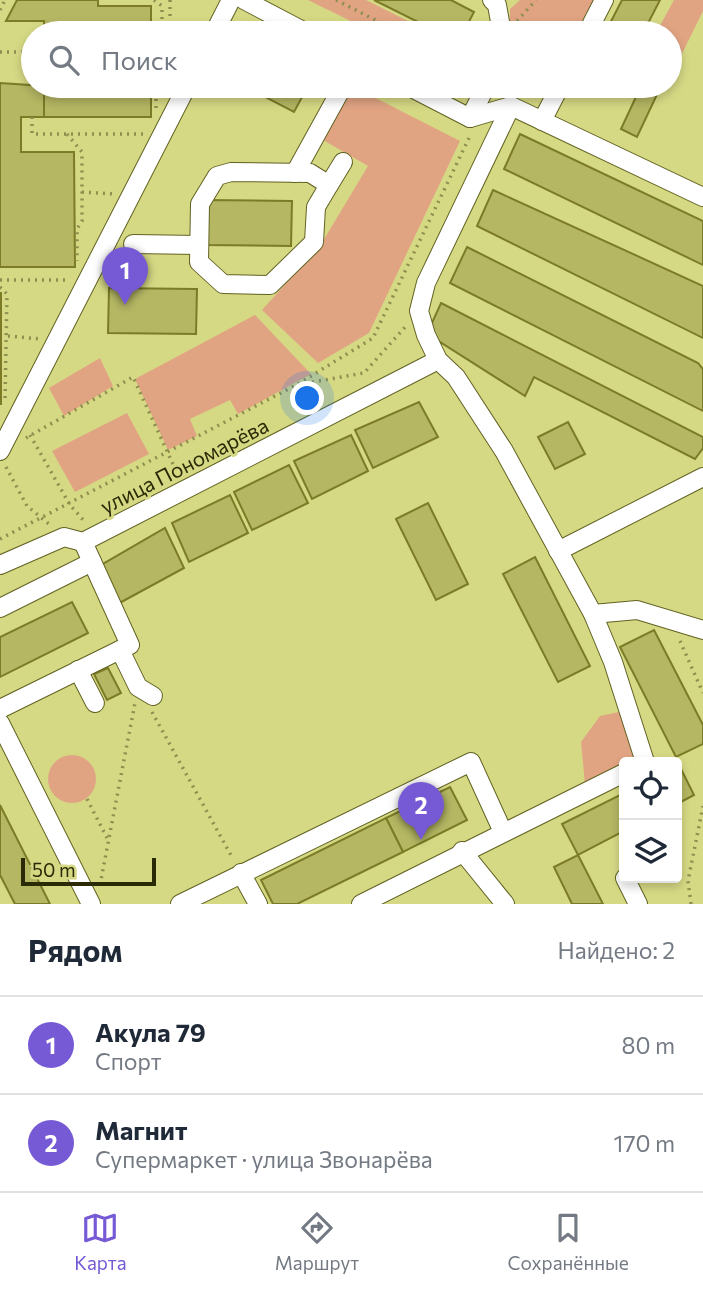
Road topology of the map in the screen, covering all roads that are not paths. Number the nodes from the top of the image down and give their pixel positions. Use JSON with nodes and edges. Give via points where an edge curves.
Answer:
{"nodes":[{"id":1,"x":231,"y":0,"type":"edge"},
{"id":2,"x":244,"y":0,"type":"edge"},
{"id":3,"x":492,"y":0,"type":"edge"},
{"id":4,"x":604,"y":0,"type":"edge"},
{"id":5,"x":220,"y":21,"type":"edge"},
{"id":6,"x":284,"y":21,"type":"edge"},
{"id":7,"x":504,"y":21,"type":"edge"},
{"id":8,"x":593,"y":21,"type":"edge"},
{"id":9,"x":181,"y":98,"type":"edge"},
{"id":10,"x":336,"y":98,"type":"edge"},
{"id":11,"x":431,"y":98,"type":"edge"},
{"id":12,"x":480,"y":98,"type":"edge"},
{"id":13,"x":553,"y":98,"type":"edge"},
{"id":14,"x":511,"y":106,"type":"junction"},
{"id":15,"x":470,"y":118,"type":"junction"},
{"id":16,"x":541,"y":121,"type":"junction"},
{"id":17,"x":343,"y":162,"type":"dead end"},
{"id":18,"x":295,"y":173,"type":"junction"},
{"id":19,"x":329,"y":185,"type":"junction"},
{"id":20,"x":703,"y":197,"type":"edge"},
{"id":21,"x":133,"y":244,"type":"dead end"},
{"id":22,"x":199,"y":245,"type":"junction"},
{"id":23,"x":438,"y":360,"type":"junction"},
{"id":24,"x":3,"y":458,"type":"edge"},
{"id":25,"x":703,"y":477,"type":"edge"},
{"id":26,"x":90,"y":538,"type":"junction"},
{"id":27,"x":558,"y":551,"type":"junction"},
{"id":28,"x":92,"y":562,"type":"junction"},
{"id":29,"x":0,"y":565,"type":"edge"},
{"id":30,"x":0,"y":608,"type":"edge"},
{"id":31,"x":593,"y":614,"type":"junction"},
{"id":32,"x":703,"y":630,"type":"edge"},
{"id":33,"x":120,"y":650,"type":"junction"},
{"id":34,"x":79,"y":670,"type":"junction"},
{"id":35,"x":145,"y":691,"type":"road end"},
{"id":36,"x":95,"y":703,"type":"dead end"},
{"id":37,"x":0,"y":709,"type":"edge"},
{"id":38,"x":0,"y":723,"type":"edge"},
{"id":39,"x":643,"y":757,"type":"edge"},
{"id":40,"x":619,"y":775,"type":"edge"},
{"id":41,"x":503,"y":832,"type":"junction"},
{"id":42,"x":462,"y":851,"type":"junction"},
{"id":43,"x":241,"y":873,"type":"junction"},
{"id":44,"x":628,"y":883,"type":"edge"},
{"id":45,"x":95,"y":898,"type":"edge"},
{"id":46,"x":180,"y":904,"type":"edge"},
{"id":47,"x":258,"y":904,"type":"edge"},
{"id":48,"x":361,"y":904,"type":"edge"},
{"id":49,"x":505,"y":904,"type":"edge"},
{"id":50,"x":638,"y":904,"type":"edge"}],
"edges":[{"from":1,"to":5,"type":"street"},
{"from":2,"to":6,"type":"street"},
{"from":3,"to":7,"type":"street"},
{"from":4,"to":8,"type":"street"},
{"from":9,"to":24,"type":"street","via":[[12,411]]},
{"from":10,"to":18,"type":"street"},
{"from":11,"to":15,"type":"street"},
{"from":12,"to":15,"type":"street"},
{"from":13,"to":16,"type":"street"},
{"from":14,"to":15,"type":"street"},
{"from":14,"to":16,"type":"street"},
{"from":14,"to":23,"type":"street","via":[[426,283],[419,311]]},
{"from":16,"to":20,"type":"street"},
{"from":17,"to":19,"type":"street"},
{"from":18,"to":19,"type":"street","via":[[310,173]]},
{"from":18,"to":22,"type":"street","via":[[217,176],[200,204]]},
{"from":19,"to":22,"type":"street","via":[[316,207],[314,242],[270,285],[223,284],[199,261]]},
{"from":21,"to":22,"type":"street"},
{"from":23,"to":26,"type":"street","name":"улица Пономарёва"},
{"from":23,"to":27,"type":"street","via":[[456,377],[504,451]]},
{"from":25,"to":27,"type":"street"},
{"from":26,"to":28,"type":"street"},
{"from":26,"to":29,"type":"street","via":[[64,537]]},
{"from":27,"to":31,"type":"street"},
{"from":28,"to":30,"type":"street"},
{"from":28,"to":33,"type":"street","via":[[130,645]]},
{"from":31,"to":32,"type":"street","via":[[637,610]]},
{"from":31,"to":39,"type":"street"},
{"from":33,"to":34,"type":"street"},
{"from":33,"to":35,"type":"street"},
{"from":34,"to":36,"type":"street"},
{"from":34,"to":37,"type":"street"},
{"from":38,"to":45,"type":"street"},
{"from":40,"to":41,"type":"street"},
{"from":41,"to":42,"type":"street"},
{"from":41,"to":43,"type":"street","via":[[471,762]]},
{"from":42,"to":48,"type":"street"},
{"from":42,"to":49,"type":"street"},
{"from":43,"to":46,"type":"street"},
{"from":43,"to":47,"type":"street"},
{"from":44,"to":50,"type":"street"}]}
